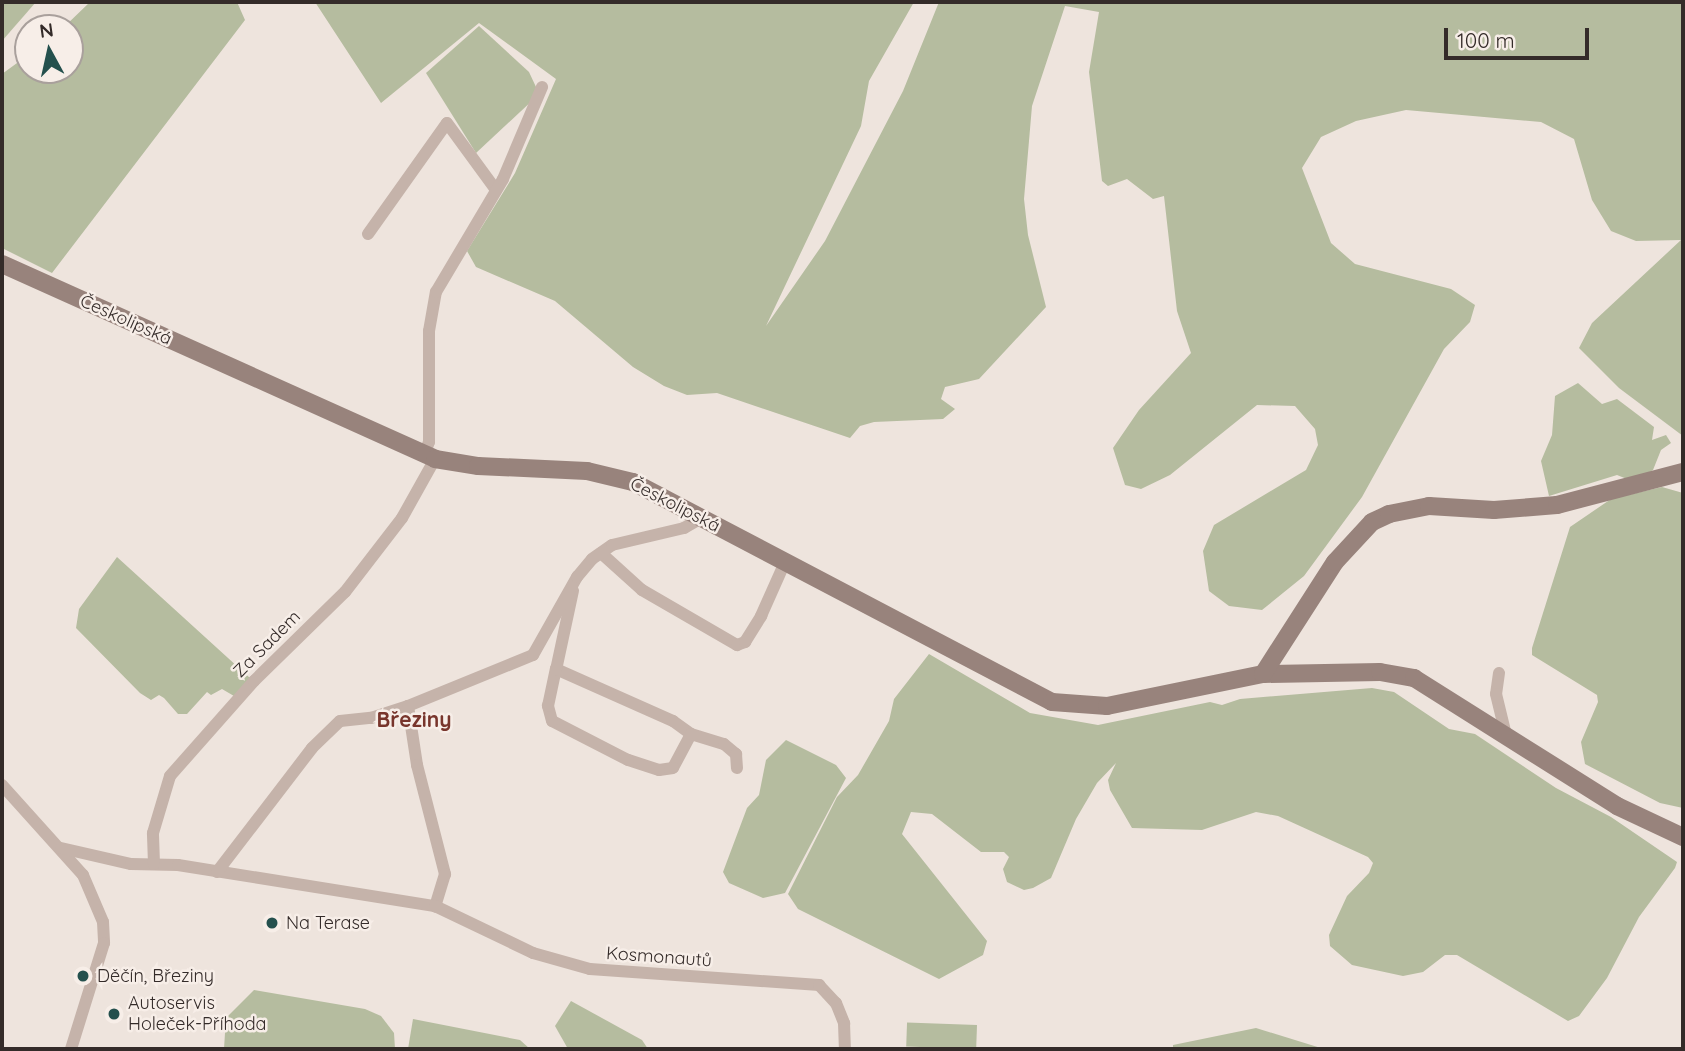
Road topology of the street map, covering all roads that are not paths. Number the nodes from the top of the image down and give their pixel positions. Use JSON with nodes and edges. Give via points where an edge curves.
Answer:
{"nodes":[{"id":1,"x":542,"y":87,"type":"dead end"},
{"id":2,"x":496,"y":190,"type":"junction"},
{"id":3,"x":368,"y":233,"type":"dead end"},
{"id":4,"x":2,"y":264,"type":"edge"},
{"id":5,"x":429,"y":457,"type":"junction"},
{"id":6,"x":1683,"y":472,"type":"edge"},
{"id":7,"x":701,"y":518,"type":"junction"},
{"id":8,"x":601,"y":553,"type":"junction"},
{"id":9,"x":785,"y":562,"type":"junction"},
{"id":10,"x":577,"y":577,"type":"junction"},
{"id":11,"x":556,"y":670,"type":"junction"},
{"id":12,"x":1499,"y":673,"type":"dead end"},
{"id":13,"x":1263,"y":674,"type":"junction"},
{"id":14,"x":408,"y":706,"type":"junction"},
{"id":15,"x":691,"y":734,"type":"junction"},
{"id":16,"x":1506,"y":735,"type":"junction"},
{"id":17,"x":737,"y":768,"type":"dead end"},
{"id":18,"x":2,"y":785,"type":"edge"},
{"id":19,"x":1683,"y":837,"type":"edge"},
{"id":20,"x":61,"y":848,"type":"junction"},
{"id":21,"x":97,"y":856,"type":"junction"},
{"id":22,"x":154,"y":864,"type":"junction"},
{"id":23,"x":217,"y":872,"type":"junction"},
{"id":24,"x":83,"y":875,"type":"junction"},
{"id":25,"x":435,"y":906,"type":"junction"},
{"id":26,"x":71,"y":1049,"type":"edge"},
{"id":27,"x":845,"y":1049,"type":"edge"}],
"edges":[{"from":1,"to":2,"type":"street","name":"Za Sadem"},
{"from":2,"to":3,"type":"street","via":[[447,123]]},
{"from":2,"to":5,"type":"street","name":"Za Sadem","via":[[441,280],[431,309]]},
{"from":4,"to":5,"type":"main road","name":"Českolipská"},
{"from":5,"to":7,"type":"main road","name":"Českolipská","via":[[478,466],[587,471],[633,482]]},
{"from":5,"to":22,"type":"street","name":"Za Sadem","via":[[402,518],[345,592],[254,681],[170,775],[153,833]]},
{"from":6,"to":13,"type":"main road","via":[[1557,505],[1494,510],[1429,506],[1388,514],[1363,530],[1335,562]]},
{"from":7,"to":8,"type":"street","via":[[684,528],[612,545]]},
{"from":7,"to":9,"type":"main road","name":"Českolipská"},
{"from":8,"to":9,"type":"street","via":[[642,590],[737,645],[745,642],[761,616]]},
{"from":8,"to":10,"type":"street"},
{"from":9,"to":13,"type":"main road","name":"Českolipská","via":[[1052,702],[1107,706]]},
{"from":10,"to":11,"type":"street"},
{"from":10,"to":14,"type":"street","via":[[533,654]]},
{"from":11,"to":15,"type":"street","via":[[673,721]]},
{"from":11,"to":15,"type":"street","via":[[548,706],[552,721],[628,760],[659,770],[673,768]]},
{"from":12,"to":16,"type":"street","via":[[1496,694]]},
{"from":13,"to":16,"type":"main road","name":"Českolipská","via":[[1380,672],[1414,678]]},
{"from":14,"to":23,"type":"street","via":[[371,718],[340,721],[312,748]]},
{"from":14,"to":25,"type":"street","via":[[417,765],[445,874]]},
{"from":15,"to":17,"type":"street","via":[[724,744],[736,754]]},
{"from":16,"to":19,"type":"main road","name":"Českolipská","via":[[1617,806]]},
{"from":18,"to":20,"type":"street"},
{"from":20,"to":21,"type":"street","name":"Kosmonautů"},
{"from":20,"to":24,"type":"street"},
{"from":21,"to":22,"type":"street","name":"Kosmonautů"},
{"from":21,"to":24,"type":"street"},
{"from":22,"to":23,"type":"street","name":"Kosmonautů"},
{"from":23,"to":25,"type":"street","name":"Kosmonautů"},
{"from":24,"to":26,"type":"street","via":[[103,922],[104,943]]},
{"from":25,"to":27,"type":"street","name":"Kosmonautů","via":[[533,953],[590,970],[819,985],[836,1003],[844,1023]]}]}
